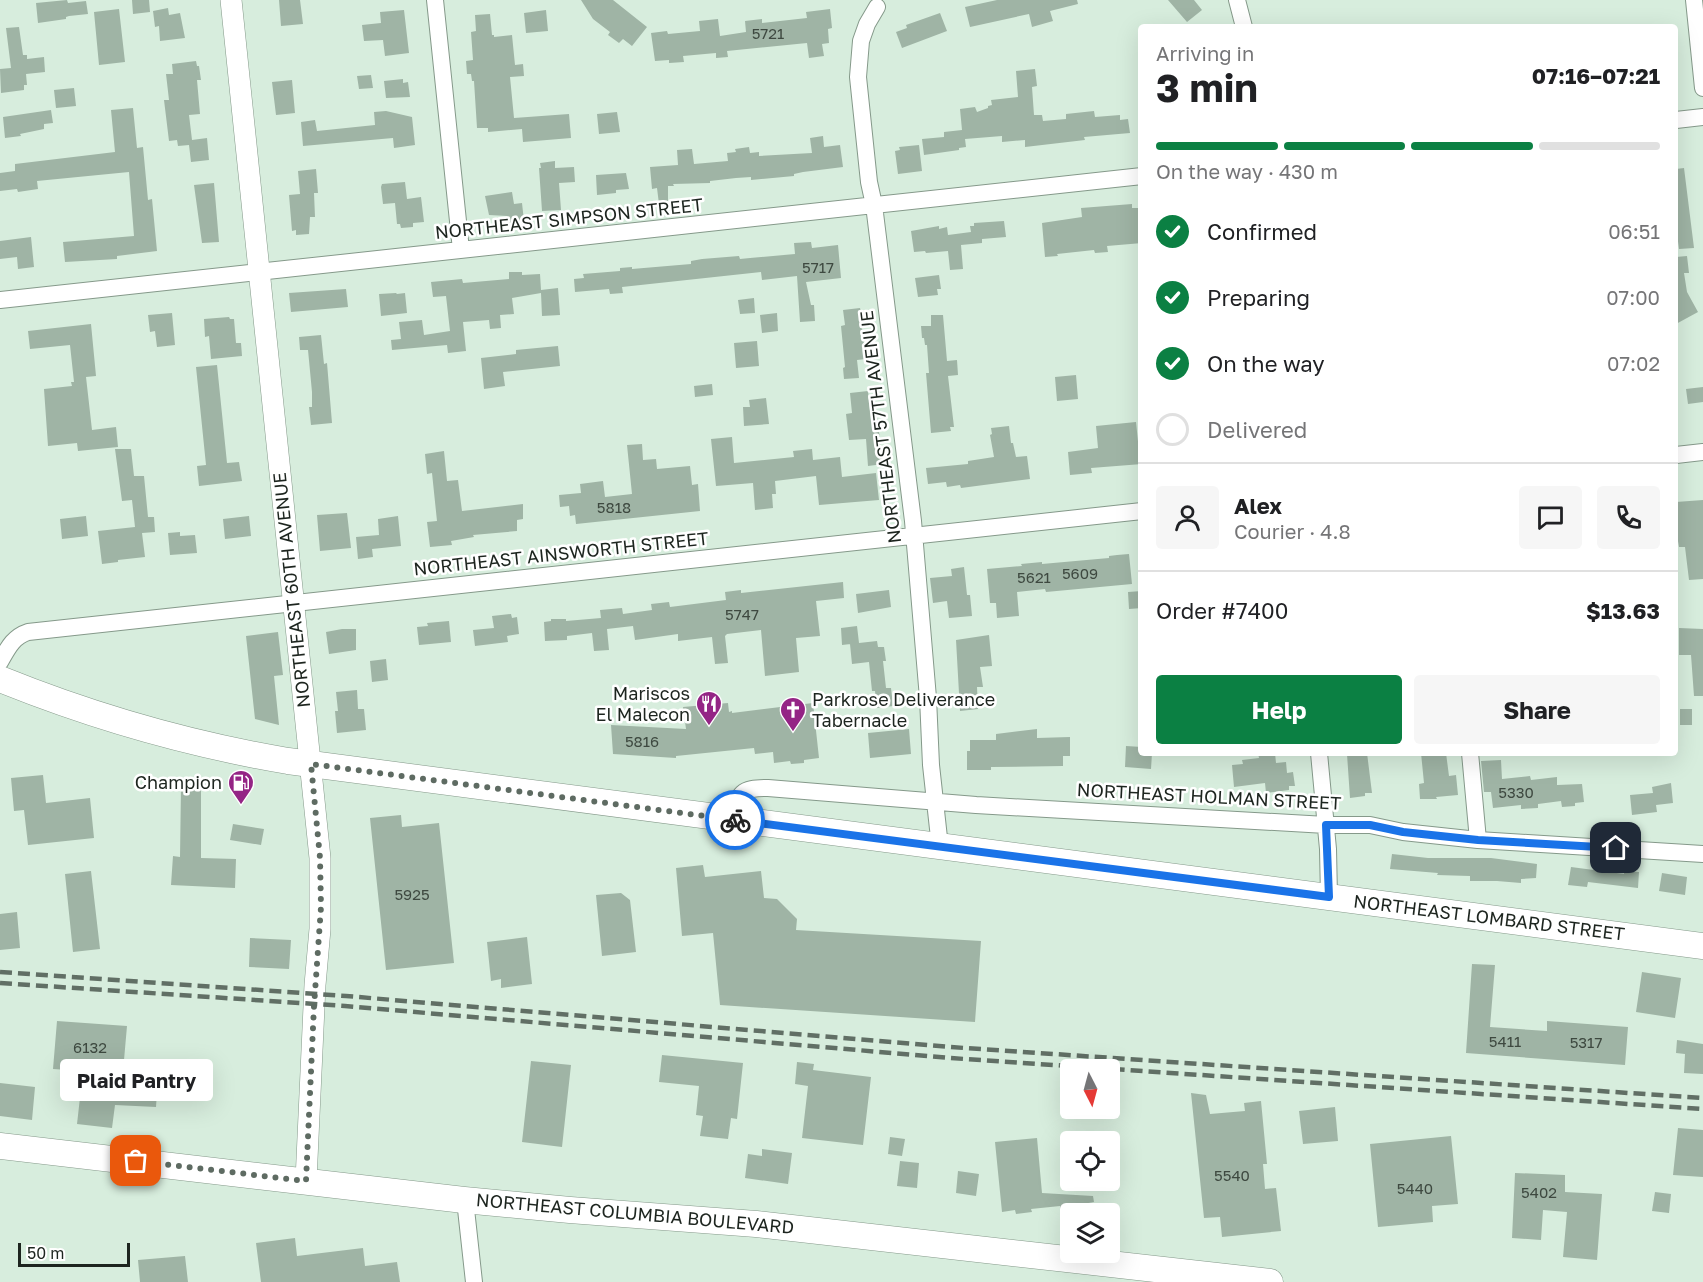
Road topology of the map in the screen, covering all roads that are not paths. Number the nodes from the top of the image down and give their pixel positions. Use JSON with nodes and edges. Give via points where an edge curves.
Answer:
{"nodes":[{"id":1,"x":231,"y":0,"type":"edge"},
{"id":2,"x":435,"y":0,"type":"edge"},
{"id":3,"x":1238,"y":0,"type":"edge"},
{"id":4,"x":1694,"y":0,"type":"edge"},
{"id":5,"x":879,"y":2,"type":"edge"},
{"id":6,"x":1243,"y":24,"type":"edge"},
{"id":7,"x":1703,"y":88,"type":"edge"},
{"id":8,"x":1703,"y":117,"type":"edge"},
{"id":9,"x":1678,"y":120,"type":"edge"},
{"id":10,"x":1138,"y":176,"type":"edge"},
{"id":11,"x":874,"y":205,"type":"junction"},
{"id":12,"x":461,"y":250,"type":"junction"},
{"id":13,"x":258,"y":272,"type":"junction"},
{"id":14,"x":0,"y":300,"type":"edge"},
{"id":15,"x":1703,"y":452,"type":"edge"},
{"id":16,"x":1678,"y":455,"type":"edge"},
{"id":17,"x":1138,"y":511,"type":"edge"},
{"id":18,"x":914,"y":535,"type":"junction"},
{"id":19,"x":294,"y":602,"type":"junction"},
{"id":20,"x":0,"y":662,"type":"edge"},
{"id":21,"x":0,"y":679,"type":"edge"},
{"id":22,"x":1319,"y":756,"type":"edge"},
{"id":23,"x":1470,"y":756,"type":"edge"},
{"id":24,"x":311,"y":764,"type":"junction"},
{"id":25,"x":936,"y":801,"type":"junction"},
{"id":26,"x":733,"y":819,"type":"junction"},
{"id":27,"x":1326,"y":825,"type":"junction"},
{"id":28,"x":1478,"y":840,"type":"junction"},
{"id":29,"x":940,"y":847,"type":"junction"},
{"id":30,"x":1703,"y":854,"type":"edge"},
{"id":31,"x":1329,"y":897,"type":"junction"},
{"id":32,"x":1703,"y":946,"type":"edge"},
{"id":33,"x":0,"y":1146,"type":"edge"},
{"id":34,"x":306,"y":1181,"type":"junction"},
{"id":35,"x":465,"y":1200,"type":"junction"},
{"id":36,"x":474,"y":1282,"type":"edge"},
{"id":37,"x":1270,"y":1282,"type":"edge"}],
"edges":[{"from":1,"to":13,"type":"street","name":"NORTHEAST 60TH AVENUE"},
{"from":2,"to":12,"type":"street"},
{"from":3,"to":6,"type":"street"},
{"from":4,"to":7,"type":"street"},
{"from":5,"to":11,"type":"street","name":"NORTHEAST 57TH AVENUE","via":[[861,41],[858,77]]},
{"from":8,"to":9,"type":"street"},
{"from":10,"to":11,"type":"street","name":"NORTHEAST SIMPSON STREET"},
{"from":11,"to":12,"type":"street","name":"NORTHEAST SIMPSON STREET"},
{"from":11,"to":18,"type":"street","name":"NORTHEAST 57TH AVENUE"},
{"from":12,"to":13,"type":"street","name":"NORTHEAST SIMPSON STREET"},
{"from":13,"to":14,"type":"street","name":"NORTHEAST SIMPSON STREET"},
{"from":13,"to":19,"type":"street","name":"NORTHEAST 60TH AVENUE"},
{"from":15,"to":16,"type":"street"},
{"from":17,"to":18,"type":"street","name":"NORTHEAST AINSWORTH STREET"},
{"from":18,"to":19,"type":"street","name":"NORTHEAST AINSWORTH STREET"},
{"from":18,"to":25,"type":"street","name":"NORTHEAST 57TH AVENUE"},
{"from":19,"to":20,"type":"street","name":"NORTHEAST AINSWORTH STREET","via":[[28,632],[12,641]]},
{"from":19,"to":24,"type":"street","name":"NORTHEAST 60TH AVENUE"},
{"from":21,"to":24,"type":"main road","name":"NORTHEAST LOMBARD STREET","via":[[83,710],[176,738]]},
{"from":22,"to":27,"type":"street"},
{"from":23,"to":28,"type":"street"},
{"from":24,"to":26,"type":"main road","name":"NORTHEAST LOMBARD STREET"},
{"from":24,"to":34,"type":"street","name":"NORTHEAST 60TH AVENUE","via":[[321,907]]},
{"from":25,"to":26,"type":"street","name":"NORTHEAST HOLMAN STREET","via":[[754,788],[738,796]]},
{"from":25,"to":27,"type":"street","name":"NORTHEAST HOLMAN STREET"},
{"from":25,"to":29,"type":"street","name":"NORTHEAST 57TH AVENUE"},
{"from":26,"to":29,"type":"main road","name":"NORTHEAST LOMBARD STREET"},
{"from":27,"to":28,"type":"street","name":"NORTHEAST HOLMAN STREET","via":[[1370,825]]},
{"from":27,"to":31,"type":"street"},
{"from":28,"to":30,"type":"street","name":"NORTHEAST HOLMAN STREET"},
{"from":29,"to":31,"type":"main road","name":"NORTHEAST LOMBARD STREET"},
{"from":31,"to":32,"type":"main road","name":"NORTHEAST LOMBARD STREET"},
{"from":33,"to":34,"type":"main road","name":"NORTHEAST COLUMBIA BOULEVARD"},
{"from":34,"to":35,"type":"main road","name":"NORTHEAST COLUMBIA BOULEVARD"},
{"from":35,"to":36,"type":"street"},
{"from":35,"to":37,"type":"main road","name":"NORTHEAST COLUMBIA BOULEVARD","via":[[767,1225]]}]}
